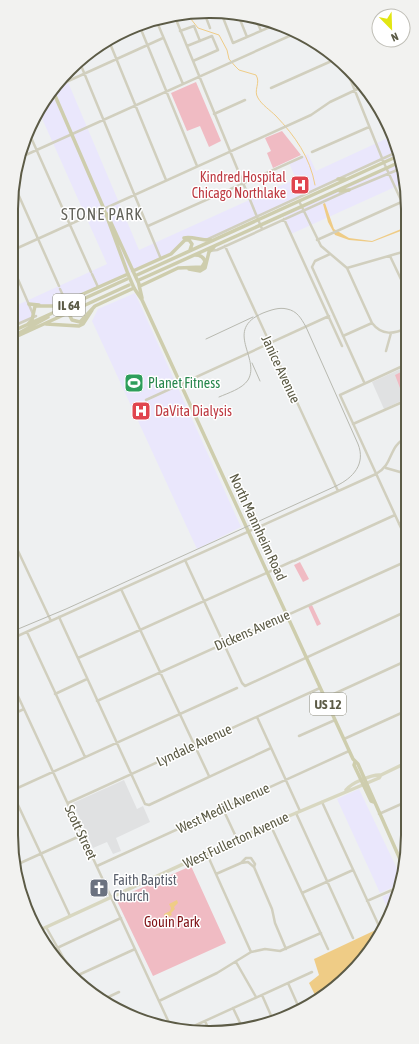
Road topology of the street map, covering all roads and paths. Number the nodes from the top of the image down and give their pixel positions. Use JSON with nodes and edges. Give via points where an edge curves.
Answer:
{"nodes":[{"id":1,"x":206,"y":18,"type":"edge"},
{"id":2,"x":223,"y":18,"type":"edge"},
{"id":3,"x":177,"y":21,"type":"edge"},
{"id":4,"x":241,"y":21,"type":"edge"},
{"id":5,"x":158,"y":25,"type":"edge"},
{"id":6,"x":258,"y":25,"type":"edge"},
{"id":7,"x":268,"y":27,"type":"edge"},
{"id":8,"x":210,"y":28,"type":"dead end"},
{"id":9,"x":142,"y":31,"type":"edge"},
{"id":10,"x":180,"y":31,"type":"junction"},
{"id":11,"x":261,"y":31,"type":"junction"},
{"id":12,"x":289,"y":36,"type":"edge"},
{"id":13,"x":247,"y":37,"type":"junction"},
{"id":14,"x":163,"y":38,"type":"junction"},
{"id":15,"x":200,"y":41,"type":"junction"},
{"id":16,"x":148,"y":45,"type":"junction"},
{"id":17,"x":111,"y":46,"type":"edge"},
{"id":18,"x":187,"y":46,"type":"junction"},
{"id":19,"x":116,"y":59,"type":"junction"},
{"id":20,"x":193,"y":61,"type":"junction"},
{"id":21,"x":330,"y":62,"type":"edge"},
{"id":22,"x":82,"y":67,"type":"edge"},
{"id":23,"x":85,"y":74,"type":"junction"},
{"id":24,"x":199,"y":77,"type":"junction"},
{"id":25,"x":350,"y":80,"type":"edge"},
{"id":26,"x":67,"y":82,"type":"edge"},
{"id":27,"x":183,"y":84,"type":"junction"},
{"id":28,"x":271,"y":88,"type":"dead end"},
{"id":29,"x":357,"y":89,"type":"edge"},
{"id":30,"x":354,"y":90,"type":"junction"},
{"id":31,"x":167,"y":91,"type":"junction"},
{"id":32,"x":55,"y":96,"type":"edge"},
{"id":33,"x":245,"y":100,"type":"dead end"},
{"id":34,"x":135,"y":106,"type":"junction"},
{"id":35,"x":214,"y":114,"type":"junction"},
{"id":36,"x":104,"y":120,"type":"junction"},
{"id":37,"x":369,"y":127,"type":"junction"},
{"id":38,"x":72,"y":134,"type":"junction"},
{"id":39,"x":32,"y":139,"type":"edge"},
{"id":40,"x":37,"y":150,"type":"junction"},
{"id":41,"x":230,"y":151,"type":"junction"},
{"id":42,"x":312,"y":152,"type":"dead end"},
{"id":43,"x":26,"y":155,"type":"edge"},
{"id":44,"x":393,"y":155,"type":"edge"},
{"id":45,"x":302,"y":157,"type":"dead end"},
{"id":46,"x":393,"y":158,"type":"edge"},
{"id":47,"x":383,"y":161,"type":"junction"},
{"id":48,"x":395,"y":164,"type":"edge"},
{"id":49,"x":197,"y":166,"type":"junction"},
{"id":50,"x":386,"y":168,"type":"junction"},
{"id":51,"x":397,"y":170,"type":"edge"},
{"id":52,"x":389,"y":174,"type":"junction"},
{"id":53,"x":350,"y":178,"type":"junction"},
{"id":54,"x":338,"y":179,"type":"junction"},
{"id":55,"x":166,"y":180,"type":"junction"},
{"id":56,"x":243,"y":183,"type":"junction"},
{"id":57,"x":349,"y":190,"type":"junction"},
{"id":58,"x":335,"y":191,"type":"junction"},
{"id":59,"x":18,"y":195,"type":"edge"},
{"id":60,"x":135,"y":195,"type":"junction"},
{"id":61,"x":298,"y":199,"type":"junction"},
{"id":62,"x":401,"y":200,"type":"edge"},
{"id":63,"x":401,"y":202,"type":"edge"},
{"id":64,"x":302,"y":208,"type":"junction"},
{"id":65,"x":104,"y":209,"type":"junction"},
{"id":66,"x":257,"y":218,"type":"junction"},
{"id":67,"x":284,"y":219,"type":"junction"},
{"id":68,"x":69,"y":224,"type":"junction"},
{"id":69,"x":148,"y":226,"type":"junction"},
{"id":70,"x":261,"y":227,"type":"junction"},
{"id":71,"x":38,"y":239,"type":"junction"},
{"id":72,"x":216,"y":239,"type":"junction"},
{"id":73,"x":206,"y":240,"type":"junction"},
{"id":74,"x":317,"y":240,"type":"junction"},
{"id":75,"x":202,"y":245,"type":"junction"},
{"id":76,"x":216,"y":245,"type":"junction"},
{"id":77,"x":225,"y":246,"type":"junction"},
{"id":78,"x":18,"y":248,"type":"edge"},
{"id":79,"x":205,"y":250,"type":"junction"},
{"id":80,"x":189,"y":251,"type":"junction"},
{"id":81,"x":211,"y":251,"type":"junction"},
{"id":82,"x":173,"y":252,"type":"junction"},
{"id":83,"x":401,"y":253,"type":"edge"},
{"id":84,"x":330,"y":254,"type":"junction"},
{"id":85,"x":194,"y":255,"type":"junction"},
{"id":86,"x":390,"y":256,"type":"junction"},
{"id":87,"x":161,"y":259,"type":"junction"},
{"id":88,"x":347,"y":268,"type":"junction"},
{"id":89,"x":174,"y":270,"type":"junction"},
{"id":90,"x":133,"y":271,"type":"junction"},
{"id":91,"x":128,"y":274,"type":"junction"},
{"id":92,"x":137,"y":275,"type":"dead end"},
{"id":93,"x":18,"y":279,"type":"edge"},
{"id":94,"x":127,"y":279,"type":"dead end"},
{"id":95,"x":401,"y":279,"type":"edge"},
{"id":96,"x":139,"y":280,"type":"dead end"},
{"id":97,"x":129,"y":285,"type":"dead end"},
{"id":98,"x":140,"y":286,"type":"junction"},
{"id":99,"x":98,"y":287,"type":"junction"},
{"id":100,"x":134,"y":288,"type":"junction"},
{"id":101,"x":142,"y":300,"type":"junction"},
{"id":102,"x":66,"y":302,"type":"junction"},
{"id":103,"x":29,"y":304,"type":"junction"},
{"id":104,"x":40,"y":305,"type":"junction"},
{"id":105,"x":95,"y":306,"type":"junction"},
{"id":106,"x":74,"y":310,"type":"junction"},
{"id":107,"x":56,"y":312,"type":"junction"},
{"id":108,"x":34,"y":316,"type":"junction"},
{"id":109,"x":329,"y":316,"type":"junction"},
{"id":110,"x":44,"y":317,"type":"junction"},
{"id":111,"x":372,"y":323,"type":"junction"},
{"id":112,"x":18,"y":324,"type":"edge"},
{"id":113,"x":28,"y":324,"type":"junction"},
{"id":114,"x":41,"y":325,"type":"junction"},
{"id":115,"x":18,"y":329,"type":"edge"},
{"id":116,"x":401,"y":330,"type":"edge"},
{"id":117,"x":391,"y":333,"type":"junction"},
{"id":118,"x":18,"y":334,"type":"edge"},
{"id":119,"x":18,"y":335,"type":"edge"},
{"id":120,"x":343,"y":336,"type":"junction"},
{"id":121,"x":270,"y":344,"type":"junction"},
{"id":122,"x":342,"y":346,"type":"dead end"},
{"id":123,"x":386,"y":351,"type":"dead end"},
{"id":124,"x":401,"y":367,"type":"edge"},
{"id":125,"x":364,"y":382,"type":"junction"},
{"id":126,"x":180,"y":385,"type":"junction"},
{"id":127,"x":146,"y":400,"type":"dead end"},
{"id":128,"x":401,"y":403,"type":"edge"},
{"id":129,"x":353,"y":424,"type":"junction"},
{"id":130,"x":401,"y":442,"type":"edge"},
{"id":131,"x":386,"y":468,"type":"junction"},
{"id":132,"x":401,"y":472,"type":"edge"},
{"id":133,"x":376,"y":474,"type":"junction"},
{"id":134,"x":338,"y":491,"type":"junction"},
{"id":135,"x":395,"y":515,"type":"junction"},
{"id":136,"x":399,"y":524,"type":"joint"},
{"id":137,"x":401,"y":528,"type":"edge"},
{"id":138,"x":248,"y":531,"type":"junction"},
{"id":139,"x":18,"y":551,"type":"edge"},
{"id":140,"x":185,"y":560,"type":"junction"},
{"id":141,"x":401,"y":564,"type":"edge"},
{"id":142,"x":267,"y":573,"type":"junction"},
{"id":143,"x":121,"y":589,"type":"junction"},
{"id":144,"x":204,"y":602,"type":"junction"},
{"id":145,"x":401,"y":614,"type":"edge"},
{"id":146,"x":286,"y":615,"type":"junction"},
{"id":147,"x":59,"y":617,"type":"junction"},
{"id":148,"x":51,"y":620,"type":"junction"},
{"id":149,"x":141,"y":630,"type":"junction"},
{"id":150,"x":27,"y":632,"type":"junction"},
{"id":151,"x":18,"y":636,"type":"edge"},
{"id":152,"x":223,"y":643,"type":"junction"},
{"id":153,"x":78,"y":658,"type":"junction"},
{"id":154,"x":306,"y":658,"type":"junction"},
{"id":155,"x":401,"y":663,"type":"edge"},
{"id":156,"x":160,"y":672,"type":"junction"},
{"id":157,"x":87,"y":679,"type":"junction"},
{"id":158,"x":237,"y":688,"type":"dead end"},
{"id":159,"x":320,"y":688,"type":"junction"},
{"id":160,"x":55,"y":694,"type":"junction"},
{"id":161,"x":18,"y":696,"type":"edge"},
{"id":162,"x":325,"y":698,"type":"junction"},
{"id":163,"x":97,"y":701,"type":"junction"},
{"id":164,"x":24,"y":709,"type":"junction"},
{"id":165,"x":18,"y":712,"type":"edge"},
{"id":166,"x":401,"y":713,"type":"edge"},
{"id":167,"x":180,"y":714,"type":"junction"},
{"id":168,"x":257,"y":717,"type":"junction"},
{"id":169,"x":335,"y":720,"type":"junction"},
{"id":170,"x":299,"y":736,"type":"dead end"},
{"id":171,"x":344,"y":739,"type":"junction"},
{"id":172,"x":116,"y":742,"type":"junction"},
{"id":173,"x":194,"y":745,"type":"junction"},
{"id":174,"x":271,"y":748,"type":"junction"},
{"id":175,"x":349,"y":751,"type":"junction"},
{"id":176,"x":85,"y":757,"type":"junction"},
{"id":177,"x":401,"y":765,"type":"edge"},
{"id":178,"x":53,"y":772,"type":"junction"},
{"id":179,"x":131,"y":774,"type":"junction"},
{"id":180,"x":209,"y":776,"type":"junction"},
{"id":181,"x":286,"y":780,"type":"junction"},
{"id":182,"x":364,"y":782,"type":"junction"},
{"id":183,"x":18,"y":787,"type":"edge"},
{"id":184,"x":322,"y":801,"type":"junction"},
{"id":185,"x":68,"y":803,"type":"junction"},
{"id":186,"x":401,"y":804,"type":"edge"},
{"id":187,"x":18,"y":805,"type":"edge"},
{"id":188,"x":223,"y":809,"type":"junction"},
{"id":189,"x":300,"y":811,"type":"junction"},
{"id":190,"x":296,"y":813,"type":"junction"},
{"id":191,"x":379,"y":814,"type":"junction"},
{"id":192,"x":270,"y":824,"type":"junction"},
{"id":193,"x":82,"y":834,"type":"junction"},
{"id":194,"x":238,"y":840,"type":"junction"},
{"id":195,"x":40,"y":854,"type":"junction"},
{"id":196,"x":207,"y":854,"type":"junction"},
{"id":197,"x":399,"y":858,"type":"edge"},
{"id":198,"x":21,"y":863,"type":"edge"},
{"id":199,"x":241,"y":863,"type":"junction"},
{"id":200,"x":97,"y":866,"type":"junction"},
{"id":201,"x":254,"y":867,"type":"junction"},
{"id":202,"x":353,"y":870,"type":"junction"},
{"id":203,"x":216,"y":874,"type":"junction"},
{"id":204,"x":327,"y":881,"type":"junction"},
{"id":205,"x":392,"y":890,"type":"edge"},
{"id":206,"x":302,"y":893,"type":"junction"},
{"id":207,"x":112,"y":898,"type":"junction"},
{"id":208,"x":368,"y":901,"type":"junction"},
{"id":209,"x":70,"y":916,"type":"junction"},
{"id":210,"x":121,"y":918,"type":"junction"},
{"id":211,"x":378,"y":924,"type":"edge"},
{"id":212,"x":46,"y":927,"type":"junction"},
{"id":213,"x":43,"y":928,"type":"edge"},
{"id":214,"x":321,"y":933,"type":"junction"},
{"id":215,"x":353,"y":938,"type":"dead end"},
{"id":216,"x":57,"y":948,"type":"junction"},
{"id":217,"x":135,"y":949,"type":"junction"},
{"id":218,"x":286,"y":949,"type":"junction"},
{"id":219,"x":328,"y":949,"type":"dead end"},
{"id":220,"x":251,"y":952,"type":"junction"},
{"id":221,"x":236,"y":962,"type":"junction"},
{"id":222,"x":312,"y":972,"type":"dead end"},
{"id":223,"x":77,"y":973,"type":"edge"},
{"id":224,"x":79,"y":975,"type":"edge"},
{"id":225,"x":288,"y":983,"type":"junction"},
{"id":226,"x":118,"y":992,"type":"dead end"},
{"id":227,"x":262,"y":995,"type":"junction"},
{"id":228,"x":108,"y":997,"type":"edge"},
{"id":229,"x":256,"y":997,"type":"junction"},
{"id":230,"x":159,"y":1001,"type":"junction"},
{"id":231,"x":297,"y":1004,"type":"edge"},
{"id":232,"x":233,"y":1008,"type":"junction"},
{"id":233,"x":271,"y":1016,"type":"edge"},
{"id":234,"x":169,"y":1021,"type":"edge"},
{"id":235,"x":205,"y":1021,"type":"junction"},
{"id":236,"x":240,"y":1023,"type":"edge"},
{"id":237,"x":195,"y":1026,"type":"edge"},
{"id":238,"x":207,"y":1026,"type":"edge"}],
"edges":[{"from":1,"to":8,"type":"street"},
{"from":2,"to":13,"type":"street","via":[[233,43]]},
{"from":3,"to":10,"type":"street"},
{"from":4,"to":13,"type":"street"},
{"from":5,"to":14,"type":"street"},
{"from":6,"to":11,"type":"street"},
{"from":7,"to":11,"type":"street"},
{"from":9,"to":16,"type":"street"},
{"from":10,"to":15,"type":"street","via":[[194,26]]},
{"from":10,"to":18,"type":"street"},
{"from":11,"to":13,"type":"street"},
{"from":12,"to":24,"type":"street"},
{"from":14,"to":16,"type":"street"},
{"from":14,"to":27,"type":"street"},
{"from":15,"to":18,"type":"street"},
{"from":15,"to":20,"type":"street","via":[[212,36],[218,50]]},
{"from":16,"to":19,"type":"street"},
{"from":16,"to":31,"type":"street"},
{"from":17,"to":19,"type":"street"},
{"from":18,"to":20,"type":"street"},
{"from":19,"to":23,"type":"street"},
{"from":19,"to":34,"type":"street"},
{"from":20,"to":24,"type":"street"},
{"from":21,"to":28,"type":"street"},
{"from":22,"to":23,"type":"street"},
{"from":23,"to":26,"type":"street"},
{"from":23,"to":36,"type":"street"},
{"from":24,"to":27,"type":"street"},
{"from":24,"to":35,"type":"street"},
{"from":25,"to":30,"type":"street"},
{"from":27,"to":31,"type":"street"},
{"from":29,"to":30,"type":"street"},
{"from":30,"to":37,"type":"street"},
{"from":30,"to":41,"type":"street","via":[[311,115]]},
{"from":31,"to":34,"type":"street"},
{"from":31,"to":49,"type":"street"},
{"from":32,"to":38,"type":"main road","name":"North Mannheim Road","number":"US 12"},
{"from":33,"to":35,"type":"street"},
{"from":34,"to":36,"type":"street"},
{"from":34,"to":55,"type":"street"},
{"from":35,"to":41,"type":"street"},
{"from":36,"to":38,"type":"street"},
{"from":36,"to":60,"type":"street"},
{"from":37,"to":42,"type":"street"},
{"from":37,"to":47,"type":"street"},
{"from":38,"to":40,"type":"street"},
{"from":38,"to":65,"type":"main road","name":"North Mannheim Road","number":"US 12"},
{"from":39,"to":40,"type":"street"},
{"from":40,"to":43,"type":"street"},
{"from":40,"to":68,"type":"street"},
{"from":41,"to":49,"type":"street"},
{"from":41,"to":56,"type":"street"},
{"from":44,"to":47,"type":"street"},
{"from":45,"to":56,"type":"street"},
{"from":46,"to":47,"type":"main road"},
{"from":47,"to":50,"type":"street"},
{"from":47,"to":53,"type":"main road"},
{"from":47,"to":54,"type":"street"},
{"from":48,"to":50,"type":"main road"},
{"from":49,"to":55,"type":"street"},
{"from":50,"to":52,"type":"street"},
{"from":50,"to":58,"type":"main road"},
{"from":51,"to":52,"type":"street"},
{"from":52,"to":57,"type":"street"},
{"from":52,"to":62,"type":"street"},
{"from":53,"to":54,"type":"main road"},
{"from":53,"to":61,"type":"main road","via":[[314,195]]},
{"from":54,"to":61,"type":"street"},
{"from":55,"to":60,"type":"street"},
{"from":56,"to":66,"type":"street"},
{"from":56,"to":69,"type":"street"},
{"from":57,"to":58,"type":"main road"},
{"from":57,"to":64,"type":"street"},
{"from":58,"to":64,"type":"main road"},
{"from":59,"to":71,"type":"street"},
{"from":60,"to":65,"type":"street"},
{"from":60,"to":69,"type":"street"},
{"from":61,"to":64,"type":"street"},
{"from":61,"to":66,"type":"main road"},
{"from":63,"to":74,"type":"street"},
{"from":64,"to":67,"type":"street"},
{"from":64,"to":70,"type":"main road"},
{"from":64,"to":74,"type":"street"},
{"from":65,"to":68,"type":"street"},
{"from":65,"to":90,"type":"main road","name":"North Mannheim Road","number":"US 12"},
{"from":65,"to":91,"type":"main road","name":"North Mannheim Road","number":"US 12"},
{"from":66,"to":70,"type":"street"},
{"from":66,"to":72,"type":"main road"},
{"from":66,"to":73,"type":"street"},
{"from":67,"to":70,"type":"street"},
{"from":67,"to":109,"type":"street"},
{"from":68,"to":71,"type":"street"},
{"from":68,"to":99,"type":"street"},
{"from":69,"to":87,"type":"street"},
{"from":70,"to":76,"type":"main road"},
{"from":70,"to":77,"type":"street"},
{"from":71,"to":78,"type":"street"},
{"from":71,"to":102,"type":"street"},
{"from":72,"to":73,"type":"main road"},
{"from":72,"to":75,"type":"main road"},
{"from":73,"to":75,"type":"street"},
{"from":73,"to":82,"type":"main road","via":[[184,238]]},
{"from":74,"to":84,"type":"street"},
{"from":75,"to":80,"type":"main road"},
{"from":76,"to":79,"type":"main road"},
{"from":76,"to":81,"type":"main road"},
{"from":77,"to":81,"type":"street"},
{"from":77,"to":121,"type":"street","name":"Janice Avenue"},
{"from":79,"to":81,"type":"street"},
{"from":79,"to":85,"type":"main road"},
{"from":80,"to":82,"type":"main road","via":[[192,244],[187,239]]},
{"from":80,"to":92,"type":"main road"},
{"from":81,"to":89,"type":"main road","via":[[206,266],[202,269]]},
{"from":82,"to":87,"type":"main road"},
{"from":83,"to":86,"type":"street"},
{"from":84,"to":88,"type":"street"},
{"from":84,"to":120,"type":"street","via":[[312,265]]},
{"from":85,"to":89,"type":"main road","via":[[202,256],[205,262],[202,267],[183,267]]},
{"from":85,"to":96,"type":"main road"},
{"from":86,"to":88,"type":"street"},
{"from":86,"to":95,"type":"street"},
{"from":87,"to":90,"type":"main road"},
{"from":88,"to":111,"type":"street"},
{"from":89,"to":98,"type":"main road"},
{"from":90,"to":98,"type":"main road","name":"North Mannheim Road","number":"US 12","bridge":true},
{"from":91,"to":99,"type":"main road"},
{"from":91,"to":100,"type":"main road","name":"North Mannheim Road","number":"US 12","bridge":true},
{"from":93,"to":103,"type":"street"},
{"from":94,"to":107,"type":"main road","number":"IL 64"},
{"from":97,"to":106,"type":"main road","number":"IL 64"},
{"from":98,"to":101,"type":"main road","name":"North Mannheim Road","number":"US 12"},
{"from":99,"to":102,"type":"main road"},
{"from":100,"to":101,"type":"main road","name":"North Mannheim Road","number":"US 12"},
{"from":100,"to":105,"type":"main road"},
{"from":101,"to":126,"type":"main road","name":"North Mannheim Road","number":"US 12"},
{"from":102,"to":104,"type":"main road","via":[[53,307]]},
{"from":103,"to":104,"type":"main road"},
{"from":103,"to":108,"type":"street"},
{"from":104,"to":108,"type":"main road","via":[[34,308]]},
{"from":105,"to":106,"type":"main road","via":[[80,322],[72,320],[70,316]]},
{"from":105,"to":114,"type":"main road","via":[[83,324],[78,326]]},
{"from":106,"to":114,"type":"main road","number":"IL 64"},
{"from":107,"to":110,"type":"main road","number":"IL 64"},
{"from":107,"to":118,"type":"main road"},
{"from":108,"to":110,"type":"main road"},
{"from":108,"to":112,"type":"street"},
{"from":108,"to":113,"type":"main road"},
{"from":109,"to":121,"type":"street"},
{"from":109,"to":122,"type":"street"},
{"from":110,"to":113,"type":"main road","number":"IL 64"},
{"from":111,"to":117,"type":"street","via":[[381,331]]},
{"from":111,"to":120,"type":"street"},
{"from":113,"to":115,"type":"main road","number":"IL 64"},
{"from":114,"to":119,"type":"main road","number":"IL 64"},
{"from":116,"to":117,"type":"street"},
{"from":117,"to":123,"type":"street"},
{"from":120,"to":125,"type":"street"},
{"from":121,"to":126,"type":"street"},
{"from":121,"to":134,"type":"street","name":"Janice Avenue"},
{"from":124,"to":125,"type":"street"},
{"from":125,"to":129,"type":"street","via":[[340,395]]},
{"from":126,"to":127,"type":"street"},
{"from":126,"to":138,"type":"main road","name":"North Mannheim Road","number":"US 12"},
{"from":128,"to":129,"type":"street"},
{"from":129,"to":133,"type":"street"},
{"from":130,"to":131,"type":"street","via":[[395,446]]},
{"from":131,"to":132,"type":"street"},
{"from":131,"to":133,"type":"street"},
{"from":133,"to":134,"type":"street"},
{"from":133,"to":135,"type":"street"},
{"from":134,"to":138,"type":"street"},
{"from":135,"to":136,"type":"street"},
{"from":135,"to":142,"type":"street"},
{"from":136,"to":137,"type":"street"},
{"from":138,"to":140,"type":"street"},
{"from":138,"to":142,"type":"main road","name":"North Mannheim Road","number":"US 12"},
{"from":139,"to":148,"type":"street"},
{"from":140,"to":143,"type":"street"},
{"from":140,"to":144,"type":"street"},
{"from":141,"to":146,"type":"street","name":"Dickens Avenue"},
{"from":142,"to":144,"type":"street"},
{"from":142,"to":146,"type":"main road","name":"North Mannheim Road","number":"US 12"},
{"from":143,"to":147,"type":"street"},
{"from":143,"to":149,"type":"street"},
{"from":144,"to":149,"type":"street"},
{"from":144,"to":152,"type":"street"},
{"from":145,"to":154,"type":"street"},
{"from":146,"to":152,"type":"street","name":"Dickens Avenue"},
{"from":146,"to":154,"type":"main road","name":"North Mannheim Road","number":"US 12"},
{"from":147,"to":148,"type":"street"},
{"from":147,"to":153,"type":"street"},
{"from":148,"to":150,"type":"street"},
{"from":149,"to":153,"type":"street"},
{"from":149,"to":156,"type":"street"},
{"from":150,"to":151,"type":"street"},
{"from":150,"to":160,"type":"street"},
{"from":152,"to":154,"type":"street","via":[[244,685]]},
{"from":152,"to":156,"type":"street","name":"Dickens Avenue"},
{"from":153,"to":157,"type":"street"},
{"from":154,"to":159,"type":"main road","name":"North Mannheim Road","number":"US 12"},
{"from":155,"to":162,"type":"street"},
{"from":156,"to":163,"type":"street","name":"Dickens Avenue"},
{"from":156,"to":167,"type":"street"},
{"from":157,"to":160,"type":"street"},
{"from":157,"to":163,"type":"street"},
{"from":158,"to":167,"type":"street"},
{"from":159,"to":162,"type":"main road","name":"North Mannheim Road","number":"US 12"},
{"from":159,"to":168,"type":"street","name":"Lyndale Avenue"},
{"from":160,"to":176,"type":"street"},
{"from":161,"to":164,"type":"street","name":"Scott Street"},
{"from":162,"to":169,"type":"main road","name":"North Mannheim Road","number":"US 12"},
{"from":163,"to":172,"type":"street"},
{"from":164,"to":165,"type":"street"},
{"from":164,"to":178,"type":"street","name":"Scott Street"},
{"from":166,"to":171,"type":"street"},
{"from":167,"to":172,"type":"street"},
{"from":167,"to":173,"type":"street"},
{"from":168,"to":173,"type":"street","name":"Lyndale Avenue"},
{"from":168,"to":174,"type":"street"},
{"from":169,"to":170,"type":"street"},
{"from":169,"to":171,"type":"main road","name":"North Mannheim Road","number":"US 12"},
{"from":171,"to":175,"type":"main road","name":"North Mannheim Road","number":"US 12"},
{"from":172,"to":176,"type":"street"},
{"from":172,"to":179,"type":"street"},
{"from":173,"to":179,"type":"street","name":"Lyndale Avenue"},
{"from":173,"to":180,"type":"street"},
{"from":174,"to":180,"type":"street"},
{"from":174,"to":181,"type":"street"},
{"from":175,"to":181,"type":"street","name":"West Medill Avenue"},
{"from":175,"to":182,"type":"main road","name":"North Mannheim Road","number":"US 12"},
{"from":176,"to":178,"type":"street"},
{"from":177,"to":182,"type":"street","name":"West Fullerton Avenue","via":[[381,775],[376,774]]},
{"from":178,"to":183,"type":"street"},
{"from":178,"to":185,"type":"street","name":"Scott Street"},
{"from":179,"to":180,"type":"street","via":[[145,804],[148,805]]},
{"from":179,"to":185,"type":"street","name":"Lyndale Avenue"},
{"from":181,"to":188,"type":"street","name":"West Medill Avenue"},
{"from":181,"to":189,"type":"street"},
{"from":182,"to":184,"type":"street","name":"West Fullerton Avenue"},
{"from":182,"to":191,"type":"main road","name":"North Mannheim Road","number":"US 12"},
{"from":184,"to":189,"type":"street","name":"West Fullerton Avenue"},
{"from":184,"to":202,"type":"street"},
{"from":185,"to":193,"type":"street","name":"Scott Street"},
{"from":186,"to":191,"type":"street"},
{"from":187,"to":195,"type":"street"},
{"from":188,"to":194,"type":"street"},
{"from":188,"to":200,"type":"street","name":"West Medill Avenue"},
{"from":189,"to":190,"type":"street","name":"West Fullerton Avenue"},
{"from":190,"to":192,"type":"street","name":"West Fullerton Avenue"},
{"from":190,"to":204,"type":"street"},
{"from":191,"to":197,"type":"main road","name":"North Mannheim Road","number":"US 12"},
{"from":192,"to":194,"type":"street","name":"West Fullerton Avenue"},
{"from":192,"to":206,"type":"street"},
{"from":193,"to":195,"type":"street"},
{"from":193,"to":200,"type":"street","name":"Scott Street"},
{"from":194,"to":196,"type":"street","name":"West Fullerton Avenue"},
{"from":195,"to":198,"type":"street"},
{"from":195,"to":209,"type":"street"},
{"from":196,"to":203,"type":"street"},
{"from":196,"to":207,"type":"street","name":"West Fullerton Avenue"},
{"from":199,"to":201,"type":"street","via":[[248,862]]},
{"from":199,"to":201,"type":"street","via":[[246,858],[252,858]]},
{"from":199,"to":203,"type":"street"},
{"from":200,"to":207,"type":"street","name":"Scott Street"},
{"from":201,"to":218,"type":"street"},
{"from":202,"to":204,"type":"street"},
{"from":202,"to":208,"type":"street"},
{"from":203,"to":220,"type":"street"},
{"from":204,"to":206,"type":"street"},
{"from":204,"to":215,"type":"street"},
{"from":205,"to":208,"type":"street"},
{"from":206,"to":214,"type":"street"},
{"from":207,"to":209,"type":"street","name":"West Fullerton Avenue"},
{"from":207,"to":210,"type":"street","name":"Scott Street"},
{"from":208,"to":211,"type":"street"},
{"from":209,"to":212,"type":"street","name":"West Fullerton Avenue"},
{"from":210,"to":216,"type":"street"},
{"from":210,"to":217,"type":"street","name":"Scott Street"},
{"from":212,"to":213,"type":"street","name":"West Fullerton Avenue"},
{"from":212,"to":216,"type":"street"},
{"from":214,"to":218,"type":"street"},
{"from":214,"to":219,"type":"street"},
{"from":216,"to":223,"type":"street"},
{"from":217,"to":224,"type":"street"},
{"from":217,"to":230,"type":"street","name":"Scott Street"},
{"from":218,"to":220,"type":"street"},
{"from":220,"to":221,"type":"street"},
{"from":221,"to":229,"type":"street"},
{"from":221,"to":230,"type":"street"},
{"from":222,"to":225,"type":"street"},
{"from":225,"to":227,"type":"street"},
{"from":225,"to":231,"type":"street"},
{"from":226,"to":228,"type":"street"},
{"from":227,"to":229,"type":"street"},
{"from":227,"to":233,"type":"street"},
{"from":229,"to":232,"type":"street"},
{"from":230,"to":234,"type":"street","name":"Scott Street"},
{"from":232,"to":235,"type":"street"},
{"from":232,"to":236,"type":"street"},
{"from":235,"to":237,"type":"street"},
{"from":235,"to":238,"type":"street"}]}
